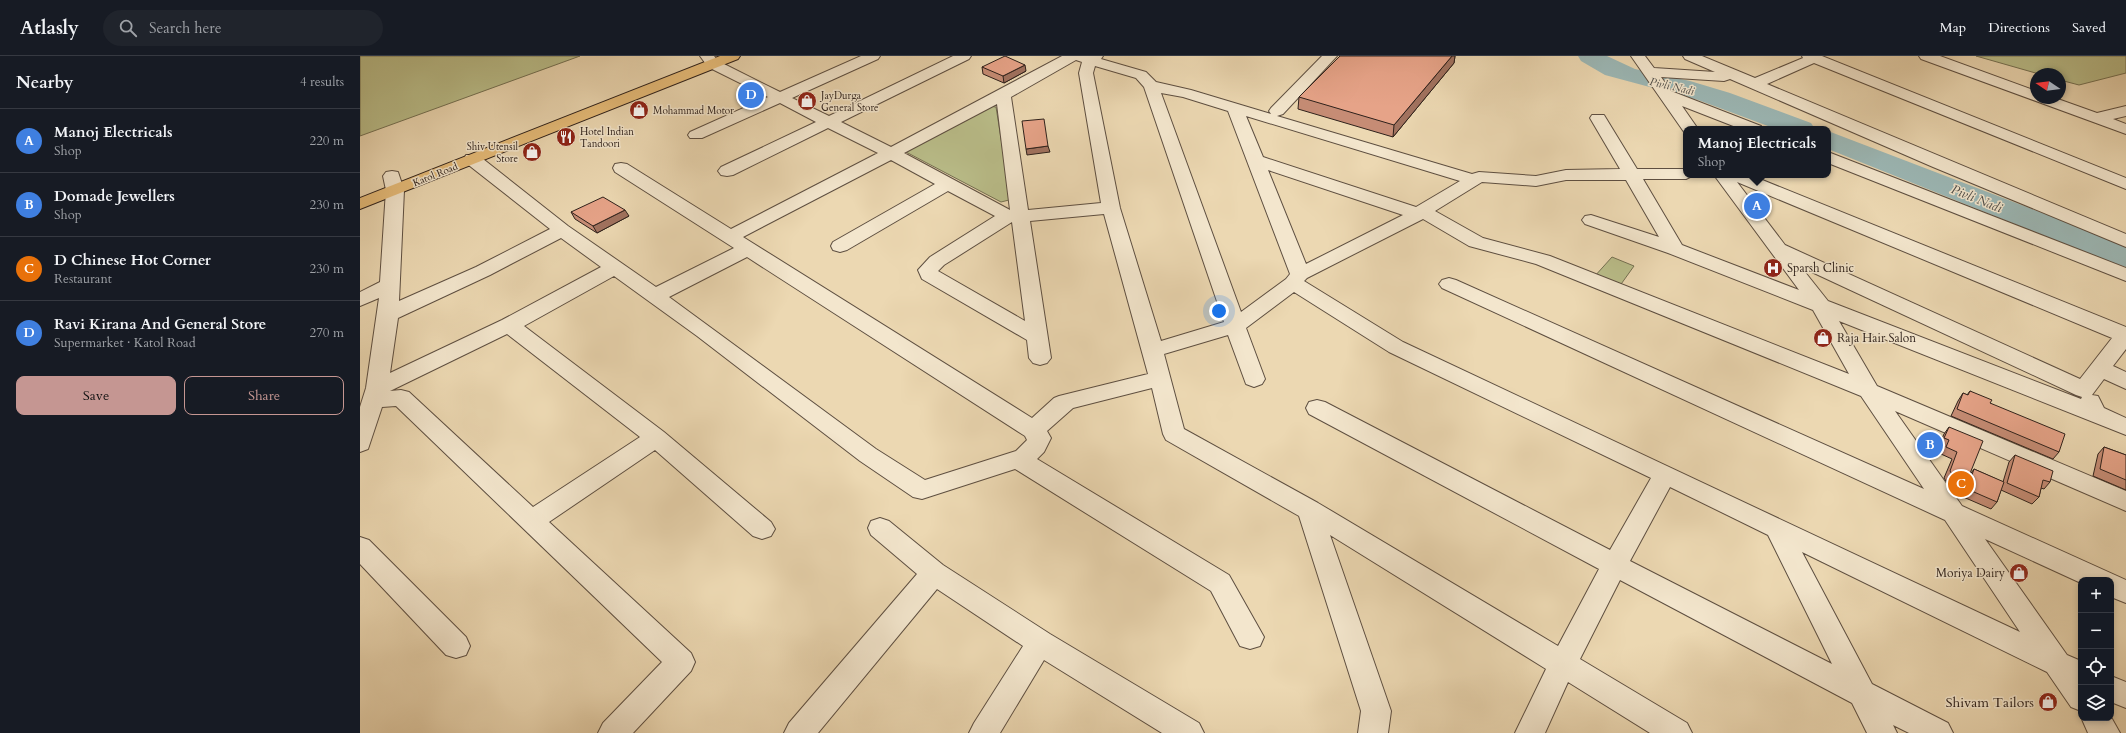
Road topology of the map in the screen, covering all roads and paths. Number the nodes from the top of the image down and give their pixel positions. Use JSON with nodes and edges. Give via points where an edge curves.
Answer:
{"nodes":[{"id":1,"x":733,"y":56,"type":"edge"},
{"id":2,"x":873,"y":56,"type":"edge"},
{"id":3,"x":964,"y":56,"type":"edge"},
{"id":4,"x":1330,"y":56,"type":"edge"},
{"id":5,"x":1638,"y":56,"type":"edge"},
{"id":6,"x":1690,"y":56,"type":"edge"},
{"id":7,"x":1926,"y":56,"type":"edge"},
{"id":8,"x":1084,"y":57,"type":"edge"},
{"id":9,"x":1812,"y":57,"type":"edge"},
{"id":10,"x":706,"y":59,"type":"edge"},
{"id":11,"x":1748,"y":81,"type":"junction"},
{"id":12,"x":1657,"y":83,"type":"junction"},
{"id":13,"x":1151,"y":86,"type":"junction"},
{"id":14,"x":2030,"y":94,"type":"edge"},
{"id":15,"x":1002,"y":95,"type":"junction"},
{"id":16,"x":781,"y":98,"type":"junction"},
{"id":17,"x":2058,"y":104,"type":"edge"},
{"id":18,"x":1235,"y":108,"type":"junction"},
{"id":19,"x":1277,"y":111,"type":"dead end"},
{"id":20,"x":2126,"y":111,"type":"edge"},
{"id":21,"x":1598,"y":118,"type":"dead end"},
{"id":22,"x":2096,"y":118,"type":"junction"},
{"id":23,"x":830,"y":122,"type":"junction"},
{"id":24,"x":1688,"y":126,"type":"edge"},
{"id":25,"x":1749,"y":126,"type":"edge"},
{"id":26,"x":2126,"y":129,"type":"edge"},
{"id":27,"x":696,"y":135,"type":"dead end"},
{"id":28,"x":891,"y":153,"type":"junction"},
{"id":29,"x":1831,"y":158,"type":"edge"},
{"id":30,"x":472,"y":159,"type":"junction"},
{"id":31,"x":1256,"y":160,"type":"junction"},
{"id":32,"x":621,"y":168,"type":"dead end"},
{"id":33,"x":727,"y":171,"type":"dead end"},
{"id":34,"x":1632,"y":174,"type":"junction"},
{"id":35,"x":1683,"y":174,"type":"edge"},
{"id":36,"x":1726,"y":178,"type":"edge"},
{"id":37,"x":1742,"y":178,"type":"edge"},
{"id":38,"x":1473,"y":180,"type":"junction"},
{"id":39,"x":394,"y":183,"type":"junction"},
{"id":40,"x":948,"y":184,"type":"junction"},
{"id":41,"x":2126,"y":184,"type":"edge"},
{"id":42,"x":360,"y":189,"type":"edge"},
{"id":43,"x":360,"y":204,"type":"edge"},
{"id":44,"x":1111,"y":208,"type":"junction"},
{"id":45,"x":1420,"y":212,"type":"junction"},
{"id":46,"x":1014,"y":216,"type":"junction"},
{"id":47,"x":1591,"y":220,"type":"dead end"},
{"id":48,"x":562,"y":230,"type":"junction"},
{"id":49,"x":2126,"y":241,"type":"edge"},
{"id":50,"x":738,"y":243,"type":"junction"},
{"id":51,"x":840,"y":246,"type":"dead end"},
{"id":52,"x":1777,"y":248,"type":"junction"},
{"id":53,"x":1675,"y":249,"type":"junction"},
{"id":54,"x":614,"y":268,"type":"junction"},
{"id":55,"x":2126,"y":275,"type":"edge"},
{"id":56,"x":1296,"y":279,"type":"junction"},
{"id":57,"x":1450,"y":284,"type":"dead end"},
{"id":58,"x":390,"y":285,"type":"junction"},
{"id":59,"x":655,"y":296,"type":"junction"},
{"id":60,"x":360,"y":300,"type":"edge"},
{"id":61,"x":1820,"y":305,"type":"junction"},
{"id":62,"x":388,"y":314,"type":"junction"},
{"id":63,"x":509,"y":324,"type":"junction"},
{"id":64,"x":1235,"y":326,"type":"junction"},
{"id":65,"x":2125,"y":335,"type":"edge"},
{"id":66,"x":1036,"y":336,"type":"junction"},
{"id":67,"x":1153,"y":350,"type":"junction"},
{"id":68,"x":1040,"y":358,"type":"dead end"},
{"id":69,"x":2100,"y":369,"type":"junction"},
{"id":70,"x":1159,"y":379,"type":"junction"},
{"id":71,"x":1254,"y":379,"type":"dead end"},
{"id":72,"x":2126,"y":381,"type":"edge"},
{"id":73,"x":2084,"y":390,"type":"junction"},
{"id":74,"x":1869,"y":391,"type":"junction"},
{"id":75,"x":375,"y":394,"type":"junction"},
{"id":76,"x":1317,"y":408,"type":"dead end"},
{"id":77,"x":2096,"y":414,"type":"junction"},
{"id":78,"x":2126,"y":427,"type":"edge"},
{"id":79,"x":1033,"y":430,"type":"junction"},
{"id":80,"x":656,"y":438,"type":"junction"},
{"id":81,"x":360,"y":443,"type":"edge"},
{"id":82,"x":1024,"y":457,"type":"junction"},
{"id":83,"x":1665,"y":474,"type":"junction"},
{"id":84,"x":2126,"y":501,"type":"edge"},
{"id":85,"x":1309,"y":510,"type":"junction"},
{"id":86,"x":1952,"y":512,"type":"junction"},
{"id":87,"x":531,"y":521,"type":"junction"},
{"id":88,"x":880,"y":528,"type":"dead end"},
{"id":89,"x":1777,"y":528,"type":"junction"},
{"id":90,"x":762,"y":529,"type":"dead end"},
{"id":91,"x":360,"y":547,"type":"edge"},
{"id":92,"x":1614,"y":564,"type":"junction"},
{"id":93,"x":934,"y":574,"type":"junction"},
{"id":94,"x":2093,"y":577,"type":"edge"},
{"id":95,"x":2114,"y":586,"type":"edge"},
{"id":96,"x":2126,"y":592,"type":"edge"},
{"id":97,"x":1250,"y":637,"type":"dead end"},
{"id":98,"x":1040,"y":643,"type":"junction"},
{"id":99,"x":456,"y":646,"type":"dead end"},
{"id":100,"x":1562,"y":664,"type":"junction"},
{"id":101,"x":2058,"y":664,"type":"junction"},
{"id":102,"x":2078,"y":674,"type":"edge"},
{"id":103,"x":2114,"y":690,"type":"edge"},
{"id":104,"x":1863,"y":694,"type":"junction"},
{"id":105,"x":2078,"y":694,"type":"edge"},
{"id":106,"x":2126,"y":696,"type":"edge"},
{"id":107,"x":2097,"y":721,"type":"edge"},
{"id":108,"x":1186,"y":732,"type":"edge"},
{"id":109,"x":613,"y":733,"type":"edge"},
{"id":110,"x":799,"y":733,"type":"edge"},
{"id":111,"x":984,"y":733,"type":"edge"},
{"id":112,"x":1374,"y":733,"type":"edge"},
{"id":113,"x":1530,"y":733,"type":"edge"},
{"id":114,"x":1676,"y":733,"type":"edge"},
{"id":115,"x":1882,"y":733,"type":"edge"},
{"id":116,"x":1938,"y":733,"type":"edge"},
{"id":117,"x":2105,"y":733,"type":"edge"}],
"edges":[{"from":1,"to":10,"type":"main road","name":"Katol Road"},
{"from":2,"to":16,"type":"street"},
{"from":3,"to":23,"type":"street"},
{"from":4,"to":19,"type":"street"},
{"from":5,"to":12,"type":"street"},
{"from":6,"to":11,"type":"street"},
{"from":7,"to":14,"type":"street"},
{"from":8,"to":13,"type":"street","via":[[1141,75]]},
{"from":8,"to":15,"type":"street"},
{"from":8,"to":44,"type":"street"},
{"from":9,"to":11,"type":"street"},
{"from":9,"to":41,"type":"street"},
{"from":10,"to":16,"type":"street"},
{"from":10,"to":30,"type":"main road","name":"Katol Road"},
{"from":10,"to":39,"type":"main road","name":"Katol Road"},
{"from":11,"to":12,"type":"street"},
{"from":11,"to":49,"type":"street"},
{"from":12,"to":24,"type":"street"},
{"from":12,"to":25,"type":"street"},
{"from":13,"to":18,"type":"street","via":[[1186,93]]},
{"from":13,"to":64,"type":"street"},
{"from":15,"to":28,"type":"street"},
{"from":15,"to":46,"type":"street"},
{"from":16,"to":23,"type":"street"},
{"from":16,"to":27,"type":"street"},
{"from":17,"to":22,"type":"street"},
{"from":18,"to":31,"type":"street"},
{"from":18,"to":38,"type":"street"},
{"from":20,"to":22,"type":"street"},
{"from":21,"to":34,"type":"street"},
{"from":22,"to":26,"type":"street"},
{"from":23,"to":28,"type":"street"},
{"from":23,"to":33,"type":"street"},
{"from":28,"to":40,"type":"street"},
{"from":28,"to":50,"type":"street"},
{"from":29,"to":55,"type":"street"},
{"from":30,"to":39,"type":"main road","name":"Katol Road"},
{"from":30,"to":48,"type":"street"},
{"from":31,"to":45,"type":"street"},
{"from":31,"to":56,"type":"street"},
{"from":32,"to":50,"type":"street"},
{"from":34,"to":35,"type":"street"},
{"from":34,"to":38,"type":"street","via":[[1566,175],[1543,181],[1485,177]]},
{"from":34,"to":53,"type":"street"},
{"from":36,"to":52,"type":"street"},
{"from":37,"to":65,"type":"street"},
{"from":38,"to":45,"type":"street"},
{"from":39,"to":42,"type":"main road","name":"Katol Road"},
{"from":39,"to":43,"type":"main road","name":"Katol Road"},
{"from":39,"to":58,"type":"street"},
{"from":40,"to":46,"type":"street"},
{"from":40,"to":51,"type":"street"},
{"from":44,"to":46,"type":"street"},
{"from":44,"to":67,"type":"street"},
{"from":45,"to":56,"type":"street"},
{"from":45,"to":74,"type":"street","via":[[1476,242],[1543,260]]},
{"from":46,"to":66,"type":"street"},
{"from":46,"to":66,"type":"street","via":[[1003,219],[937,261],[928,270],[929,275]]},
{"from":47,"to":53,"type":"street"},
{"from":48,"to":54,"type":"street"},
{"from":48,"to":62,"type":"street","via":[[483,271]]},
{"from":50,"to":59,"type":"street"},
{"from":50,"to":79,"type":"street"},
{"from":52,"to":61,"type":"street"},
{"from":52,"to":73,"type":"street"},
{"from":53,"to":61,"type":"street"},
{"from":54,"to":59,"type":"street"},
{"from":54,"to":63,"type":"street"},
{"from":56,"to":64,"type":"street"},
{"from":56,"to":83,"type":"street","via":[[1403,350]]},
{"from":57,"to":86,"type":"street"},
{"from":58,"to":60,"type":"street"},
{"from":58,"to":62,"type":"street"},
{"from":59,"to":82,"type":"street","via":[[868,455],[922,490]]},
{"from":61,"to":74,"type":"street"},
{"from":61,"to":77,"type":"street"},
{"from":62,"to":75,"type":"street"},
{"from":63,"to":75,"type":"street"},
{"from":63,"to":80,"type":"street"},
{"from":64,"to":67,"type":"street"},
{"from":64,"to":71,"type":"street"},
{"from":65,"to":69,"type":"street"},
{"from":66,"to":68,"type":"street"},
{"from":67,"to":70,"type":"street"},
{"from":69,"to":72,"type":"street"},
{"from":69,"to":73,"type":"street"},
{"from":70,"to":79,"type":"street","via":[[1062,404]]},
{"from":70,"to":85,"type":"street","via":[[1174,434]]},
{"from":73,"to":77,"type":"street"},
{"from":74,"to":84,"type":"street"},
{"from":74,"to":86,"type":"street"},
{"from":75,"to":81,"type":"street"},
{"from":75,"to":87,"type":"street","via":[[401,398]]},
{"from":76,"to":92,"type":"street"},
{"from":77,"to":78,"type":"street"},
{"from":79,"to":82,"type":"street","via":[[1040,438],[1036,446]]},
{"from":80,"to":87,"type":"street"},
{"from":80,"to":90,"type":"street"},
{"from":82,"to":97,"type":"street","via":[[1024,462],[1028,466],[1220,583]]},
{"from":83,"to":89,"type":"street"},
{"from":83,"to":92,"type":"street"},
{"from":85,"to":100,"type":"street"},
{"from":85,"to":112,"type":"street","via":[[1376,711]]},
{"from":86,"to":94,"type":"street"},
{"from":86,"to":101,"type":"street"},
{"from":87,"to":109,"type":"street","via":[[681,662]]},
{"from":88,"to":93,"type":"street"},
{"from":89,"to":101,"type":"street"},
{"from":89,"to":104,"type":"street"},
{"from":91,"to":99,"type":"street"},
{"from":92,"to":100,"type":"street"},
{"from":92,"to":104,"type":"street"},
{"from":93,"to":98,"type":"street"},
{"from":93,"to":110,"type":"street"},
{"from":95,"to":96,"type":"street"},
{"from":98,"to":108,"type":"street"},
{"from":98,"to":111,"type":"street"},
{"from":100,"to":113,"type":"street"},
{"from":100,"to":114,"type":"street"},
{"from":101,"to":102,"type":"street"},
{"from":101,"to":105,"type":"street"},
{"from":103,"to":106,"type":"street"},
{"from":104,"to":115,"type":"street"},
{"from":104,"to":116,"type":"street"},
{"from":107,"to":117,"type":"street"}]}
